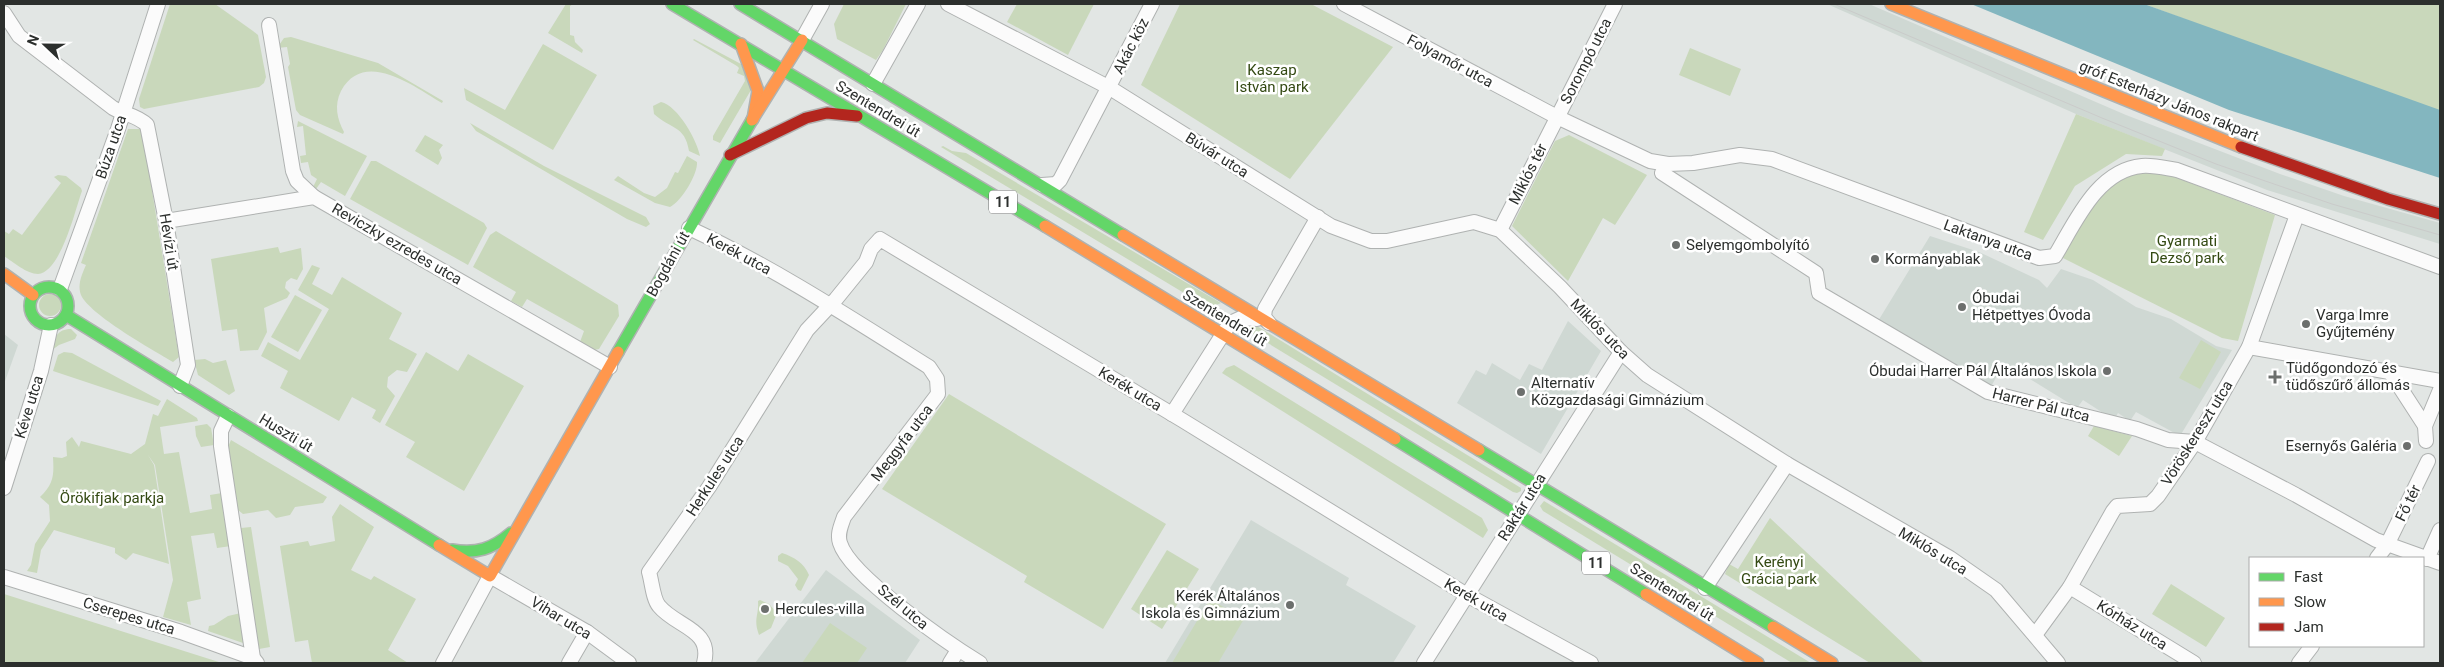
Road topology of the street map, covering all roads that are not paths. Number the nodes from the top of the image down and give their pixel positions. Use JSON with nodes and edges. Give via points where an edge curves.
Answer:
{"nodes":[{"id":1,"x":158,"y":4,"type":"edge"},
{"id":2,"x":672,"y":4,"type":"edge"},
{"id":3,"x":740,"y":4,"type":"edge"},
{"id":4,"x":822,"y":4,"type":"edge"},
{"id":5,"x":918,"y":4,"type":"edge"},
{"id":6,"x":948,"y":4,"type":"edge"},
{"id":7,"x":1152,"y":4,"type":"edge"},
{"id":8,"x":1344,"y":4,"type":"edge"},
{"id":9,"x":1615,"y":4,"type":"edge"},
{"id":10,"x":1891,"y":4,"type":"edge"},
{"id":11,"x":963,"y":7,"type":"edge"},
{"id":12,"x":4,"y":13,"type":"edge"},
{"id":13,"x":269,"y":25,"type":"dead end"},
{"id":14,"x":802,"y":40,"type":"junction"},
{"id":15,"x":740,"y":44,"type":"junction"},
{"id":16,"x":784,"y":69,"type":"junction"},
{"id":17,"x":873,"y":84,"type":"junction"},
{"id":18,"x":1110,"y":88,"type":"junction"},
{"id":19,"x":123,"y":114,"type":"junction"},
{"id":20,"x":862,"y":117,"type":"junction"},
{"id":21,"x":1557,"y":117,"type":"junction"},
{"id":22,"x":753,"y":119,"type":"junction"},
{"id":23,"x":730,"y":156,"type":"junction"},
{"id":24,"x":1662,"y":173,"type":"dead end"},
{"id":25,"x":1036,"y":183,"type":"junction"},
{"id":26,"x":314,"y":197,"type":"junction"},
{"id":27,"x":2297,"y":214,"type":"junction"},
{"id":28,"x":2440,"y":214,"type":"edge"},
{"id":29,"x":1318,"y":217,"type":"junction"},
{"id":30,"x":166,"y":221,"type":"junction"},
{"id":31,"x":688,"y":228,"type":"junction"},
{"id":32,"x":1500,"y":230,"type":"junction"},
{"id":33,"x":2440,"y":267,"type":"edge"},
{"id":34,"x":4,"y":274,"type":"edge"},
{"id":35,"x":60,"y":289,"type":"junction"},
{"id":36,"x":33,"y":295,"type":"junction"},
{"id":37,"x":830,"y":305,"type":"junction"},
{"id":38,"x":66,"y":315,"type":"junction"},
{"id":39,"x":1269,"y":323,"type":"junction"},
{"id":40,"x":51,"y":325,"type":"junction"},
{"id":41,"x":1222,"y":334,"type":"junction"},
{"id":42,"x":2249,"y":347,"type":"junction"},
{"id":43,"x":1621,"y":352,"type":"junction"},
{"id":44,"x":610,"y":367,"type":"junction"},
{"id":45,"x":2390,"y":372,"type":"junction"},
{"id":46,"x":2440,"y":381,"type":"edge"},
{"id":47,"x":180,"y":386,"type":"junction"},
{"id":48,"x":2440,"y":390,"type":"edge"},
{"id":49,"x":1172,"y":414,"type":"junction"},
{"id":50,"x":228,"y":416,"type":"junction"},
{"id":51,"x":2425,"y":426,"type":"junction"},
{"id":52,"x":2426,"y":441,"type":"dead end"},
{"id":53,"x":2195,"y":442,"type":"junction"},
{"id":54,"x":2428,"y":461,"type":"dead end"},
{"id":55,"x":1786,"y":464,"type":"junction"},
{"id":56,"x":1536,"y":484,"type":"junction"},
{"id":57,"x":4,"y":488,"type":"edge"},
{"id":58,"x":1518,"y":514,"type":"junction"},
{"id":59,"x":519,"y":526,"type":"junction"},
{"id":60,"x":2440,"y":530,"type":"edge"},
{"id":61,"x":839,"y":538,"type":"joint"},
{"id":62,"x":2381,"y":543,"type":"junction"},
{"id":63,"x":445,"y":549,"type":"junction"},
{"id":64,"x":2377,"y":557,"type":"edge"},
{"id":65,"x":2420,"y":557,"type":"edge"},
{"id":66,"x":2426,"y":559,"type":"joint"},
{"id":67,"x":2440,"y":563,"type":"edge"},
{"id":68,"x":490,"y":576,"type":"junction"},
{"id":69,"x":4,"y":577,"type":"edge"},
{"id":70,"x":2070,"y":587,"type":"junction"},
{"id":71,"x":1705,"y":588,"type":"junction"},
{"id":72,"x":1467,"y":595,"type":"junction"},
{"id":73,"x":587,"y":632,"type":"junction"},
{"id":74,"x":2035,"y":635,"type":"junction"},
{"id":75,"x":2311,"y":647,"type":"edge"},
{"id":76,"x":958,"y":650,"type":"junction"},
{"id":77,"x":255,"y":661,"type":"edge"},
{"id":78,"x":2300,"y":662,"type":"edge"},
{"id":79,"x":443,"y":663,"type":"edge"},
{"id":80,"x":569,"y":663,"type":"edge"},
{"id":81,"x":629,"y":663,"type":"edge"},
{"id":82,"x":704,"y":663,"type":"edge"},
{"id":83,"x":950,"y":663,"type":"edge"},
{"id":84,"x":980,"y":663,"type":"edge"},
{"id":85,"x":1424,"y":663,"type":"edge"},
{"id":86,"x":1591,"y":663,"type":"edge"},
{"id":87,"x":1758,"y":663,"type":"edge"},
{"id":88,"x":1832,"y":663,"type":"edge"},
{"id":89,"x":2058,"y":663,"type":"edge"},
{"id":90,"x":2194,"y":663,"type":"edge"}],
"edges":[{"from":1,"to":19,"type":"street","name":"Búza utca"},
{"from":2,"to":15,"type":"main road","name":"Szentendrei út","number":"11"},
{"from":3,"to":14,"type":"main road","name":"Szentendrei út","number":"11"},
{"from":4,"to":14,"type":"street","name":"Bogdáni út"},
{"from":5,"to":17,"type":"street"},
{"from":6,"to":11,"type":"street","name":"Búvár utca"},
{"from":7,"to":18,"type":"street","name":"Akác köz"},
{"from":8,"to":21,"type":"street","name":"Folyamőr utca"},
{"from":9,"to":21,"type":"street","name":"Sorompó utca"},
{"from":10,"to":28,"type":"main road","name":"gróf Esterházy János rakpart","via":[[2276,161]]},
{"from":11,"to":18,"type":"street","name":"Búvár utca"},
{"from":12,"to":19,"type":"street","name":"Hévízi út","via":[[19,36]]},
{"from":13,"to":26,"type":"street","via":[[293,171],[297,181]]},
{"from":14,"to":16,"type":"main road","name":"Bogdáni út"},
{"from":14,"to":17,"type":"main road","name":"Szentendrei út","number":"11"},
{"from":15,"to":16,"type":"main road","name":"Szentendrei út","number":"11"},
{"from":15,"to":22,"type":"main road","via":[[758,91]]},
{"from":16,"to":20,"type":"main road","name":"Szentendrei út","number":"11"},
{"from":16,"to":22,"type":"main road","name":"Bogdáni út"},
{"from":17,"to":25,"type":"main road","name":"Szentendrei út","number":"11"},
{"from":18,"to":25,"type":"street","name":"Akác köz","via":[[1056,184],[1044,186]]},
{"from":18,"to":29,"type":"street","name":"Búvár utca"},
{"from":19,"to":30,"type":"street","name":"Hévízi út","via":[[139,117],[147,125]]},
{"from":19,"to":35,"type":"street","name":"Búza utca"},
{"from":20,"to":23,"type":"main road","via":[[827,113],[806,118]]},
{"from":20,"to":41,"type":"main road","name":"Szentendrei út","number":"11"},
{"from":21,"to":27,"type":"street","name":"Laktanya utca","via":[[1650,161],[1693,163],[1740,156],[1772,159],[2039,258],[2056,256],[2091,197],[2125,170],[2141,166],[2176,170]]},
{"from":21,"to":32,"type":"street","name":"Miklós tér"},
{"from":22,"to":23,"type":"main road","name":"Bogdáni út"},
{"from":23,"to":31,"type":"main road","name":"Bogdáni út"},
{"from":24,"to":53,"type":"street","name":"Harrer Pál utca","via":[[1816,273],[1820,293],[1988,392],[2137,429],[2168,440]]},
{"from":25,"to":39,"type":"main road","name":"Szentendrei út","number":"11"},
{"from":26,"to":30,"type":"street","name":"Reviczky ezredes utca"},
{"from":26,"to":44,"type":"street","name":"Reviczky ezredes utca"},
{"from":27,"to":33,"type":"street","name":"Laktanya utca"},
{"from":27,"to":42,"type":"street","name":"Vöröskereszt utca"},
{"from":29,"to":32,"type":"street","name":"Búvár utca","via":[[1331,226],[1371,241],[1387,241],[1474,222]]},
{"from":29,"to":39,"type":"street","via":[[1265,309],[1264,317]]},
{"from":30,"to":47,"type":"street","name":"Hévízi út","via":[[188,365]]},
{"from":31,"to":37,"type":"street","name":"Kerék utca","via":[[721,243]]},
{"from":31,"to":44,"type":"main road","name":"Bogdáni út"},
{"from":32,"to":43,"type":"street","name":"Miklós utca"},
{"from":34,"to":36,"type":"main road"},
{"from":35,"to":36,"type":"main road","via":[[45,287]]},
{"from":35,"to":38,"type":"main road","via":[[68,301]]},
{"from":36,"to":40,"type":"main road","via":[[30,310],[33,318],[41,324]]},
{"from":37,"to":49,"type":"street","name":"Kerék utca","via":[[866,262],[880,239]]},
{"from":37,"to":61,"type":"street","name":"Meggyfa utca","via":[[929,367],[936,379],[938,394],[844,517]]},
{"from":37,"to":82,"type":"street","name":"Herkules utca","via":[[807,330],[709,487],[649,572],[659,606],[702,638],[707,650]]},
{"from":38,"to":40,"type":"main road"},
{"from":38,"to":47,"type":"main road","name":"Huszti út"},
{"from":39,"to":41,"type":"street","via":[[1255,318],[1240,318],[1230,323]]},
{"from":39,"to":56,"type":"main road","name":"Szentendrei út","number":"11"},
{"from":40,"to":57,"type":"street","name":"Kéve utca","via":[[41,370]]},
{"from":41,"to":49,"type":"street"},
{"from":41,"to":58,"type":"main road","name":"Szentendrei út","number":"11"},
{"from":42,"to":45,"type":"street"},
{"from":42,"to":53,"type":"street","name":"Vöröskereszt utca"},
{"from":43,"to":55,"type":"street","name":"Miklós utca","via":[[1647,375]]},
{"from":43,"to":56,"type":"street","name":"Raktár utca"},
{"from":44,"to":59,"type":"main road","name":"Bogdáni út"},
{"from":45,"to":46,"type":"street"},
{"from":45,"to":51,"type":"street"},
{"from":47,"to":50,"type":"main road","name":"Huszti út"},
{"from":48,"to":51,"type":"street"},
{"from":49,"to":72,"type":"street","name":"Kerék utca"},
{"from":50,"to":63,"type":"main road","name":"Huszti út"},
{"from":50,"to":77,"type":"street","via":[[220,437]]},
{"from":51,"to":52,"type":"street"},
{"from":53,"to":62,"type":"street","name":"Harrer Pál utca"},
{"from":53,"to":70,"type":"street","name":"Vöröskereszt utca","via":[[2150,504],[2118,506]]},
{"from":54,"to":62,"type":"street","name":"Fő tér"},
{"from":55,"to":71,"type":"street"},
{"from":55,"to":74,"type":"street","name":"Miklós utca","via":[[1950,558],[1996,590]]},
{"from":56,"to":58,"type":"street","name":"Raktár utca"},
{"from":56,"to":71,"type":"main road","name":"Szentendrei út","number":"11"},
{"from":58,"to":72,"type":"street","name":"Raktár utca"},
{"from":58,"to":87,"type":"main road","name":"Szentendrei út","number":"11"},
{"from":59,"to":63,"type":"main road","name":"Bogdáni út","via":[[482,552],[469,554]]},
{"from":59,"to":68,"type":"main road","name":"Bogdáni út"},
{"from":60,"to":66,"type":"street"},
{"from":61,"to":76,"type":"street","name":"Szél utca","via":[[845,553],[858,568],[911,616]]},
{"from":62,"to":64,"type":"street"},
{"from":62,"to":65,"type":"street"},
{"from":63,"to":68,"type":"main road","name":"Huszti út"},
{"from":66,"to":67,"type":"street"},
{"from":68,"to":73,"type":"street","name":"Vihar utca"},
{"from":68,"to":79,"type":"street","name":"Bogdáni út"},
{"from":69,"to":77,"type":"street","name":"Cserepes utca","via":[[181,632]]},
{"from":70,"to":74,"type":"street","name":"Vöröskereszt utca"},
{"from":70,"to":90,"type":"street","name":"Kórház utca"},
{"from":71,"to":88,"type":"main road","name":"Szentendrei út","number":"11"},
{"from":72,"to":85,"type":"street","name":"Raktár utca"},
{"from":72,"to":86,"type":"street","name":"Kerék utca"},
{"from":73,"to":80,"type":"street"},
{"from":73,"to":81,"type":"street","name":"Vihar utca"},
{"from":74,"to":89,"type":"street","name":"Miklós utca"},
{"from":75,"to":78,"type":"street"},
{"from":76,"to":83,"type":"street"},
{"from":76,"to":84,"type":"street","name":"Szél utca"}]}
